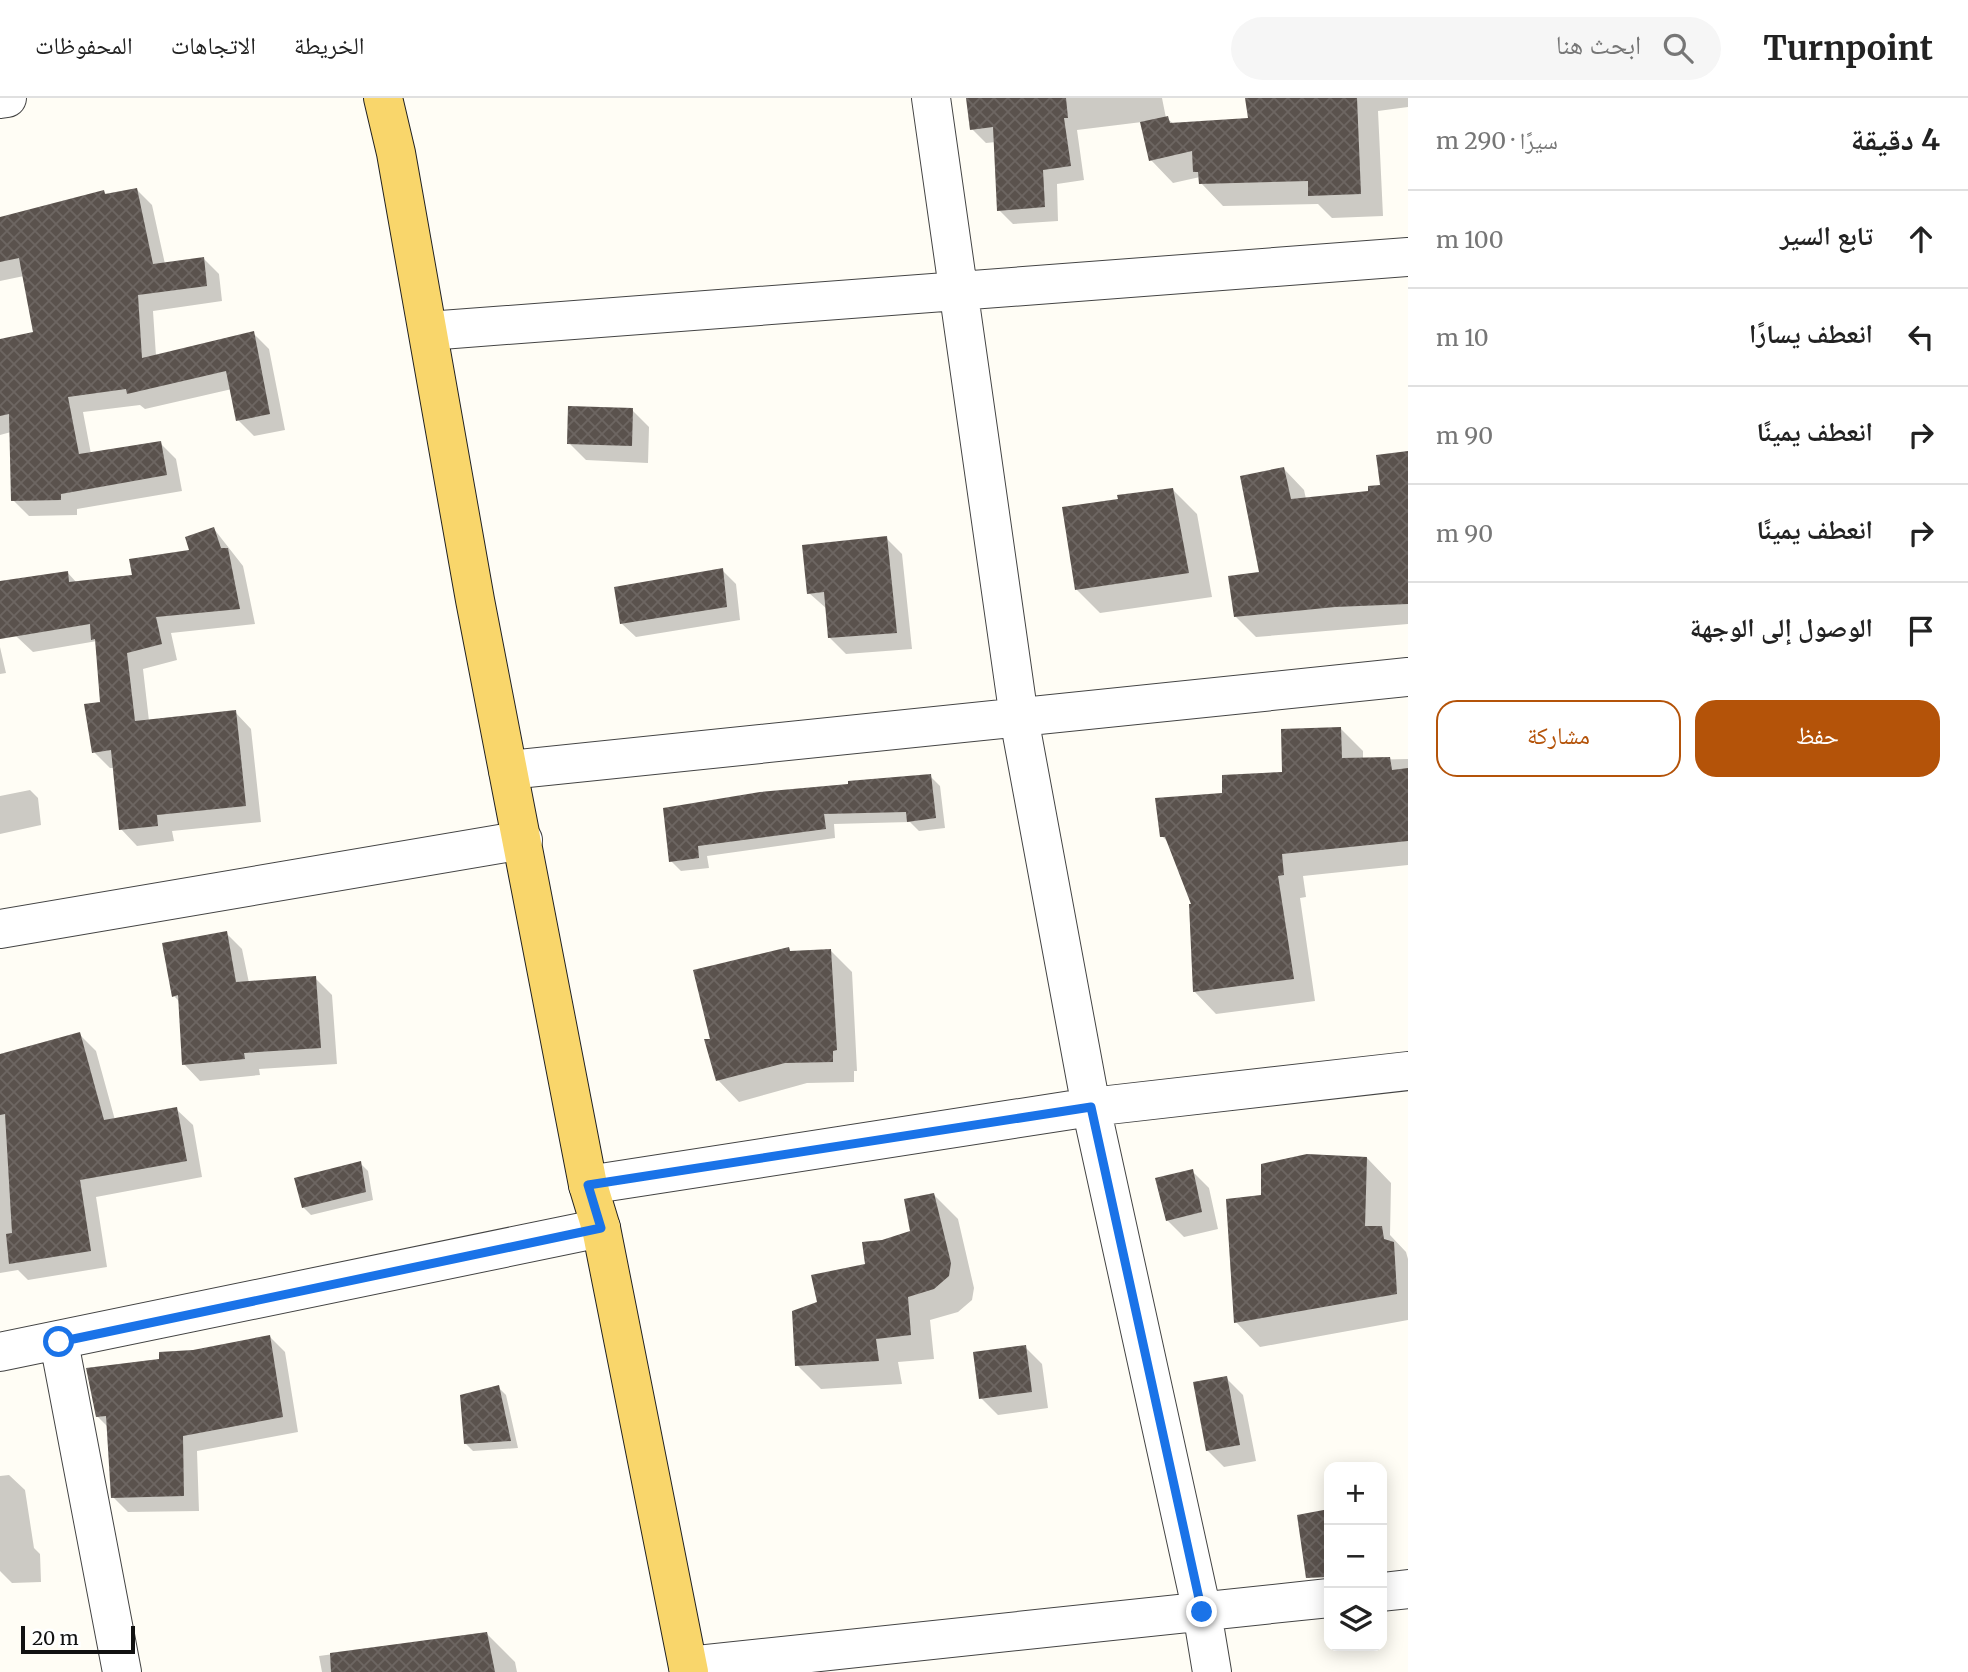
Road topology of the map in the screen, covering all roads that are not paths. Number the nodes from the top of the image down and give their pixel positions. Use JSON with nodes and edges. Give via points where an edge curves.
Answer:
{"nodes":[{"id":1,"x":7,"y":98,"type":"edge"},
{"id":2,"x":383,"y":98,"type":"edge"},
{"id":3,"x":931,"y":98,"type":"edge"},
{"id":4,"x":0,"y":99,"type":"edge"},
{"id":5,"x":1408,"y":257,"type":"edge"},
{"id":6,"x":959,"y":289,"type":"junction"},
{"id":7,"x":428,"y":331,"type":"junction"},
{"id":8,"x":1408,"y":677,"type":"edge"},
{"id":9,"x":1019,"y":718,"type":"junction"},
{"id":10,"x":508,"y":770,"type":"junction"},
{"id":11,"x":523,"y":840,"type":"junction"},
{"id":12,"x":0,"y":929,"type":"edge"},
{"id":13,"x":1408,"y":1071,"type":"edge"},
{"id":14,"x":1091,"y":1107,"type":"junction"},
{"id":15,"x":588,"y":1185,"type":"junction"},
{"id":16,"x":601,"y":1228,"type":"junction"},
{"id":17,"x":59,"y":1342,"type":"junction"},
{"id":18,"x":0,"y":1352,"type":"edge"},
{"id":19,"x":1408,"y":1589,"type":"edge"},
{"id":20,"x":1387,"y":1591,"type":"edge"},
{"id":21,"x":1324,"y":1599,"type":"edge"},
{"id":22,"x":1202,"y":1612,"type":"junction"},
{"id":23,"x":689,"y":1669,"type":"edge"},
{"id":24,"x":122,"y":1672,"type":"edge"},
{"id":25,"x":1212,"y":1672,"type":"edge"}],
"edges":[{"from":1,"to":4,"type":"street"},
{"from":2,"to":7,"type":"main road"},
{"from":3,"to":6,"type":"street"},
{"from":5,"to":6,"type":"street"},
{"from":6,"to":7,"type":"street"},
{"from":6,"to":9,"type":"street"},
{"from":7,"to":10,"type":"main road"},
{"from":8,"to":9,"type":"street"},
{"from":9,"to":10,"type":"street"},
{"from":9,"to":14,"type":"street"},
{"from":10,"to":11,"type":"main road"},
{"from":11,"to":12,"type":"street"},
{"from":11,"to":15,"type":"main road"},
{"from":13,"to":14,"type":"street"},
{"from":14,"to":15,"type":"street"},
{"from":14,"to":22,"type":"street"},
{"from":15,"to":16,"type":"main road"},
{"from":16,"to":17,"type":"street"},
{"from":16,"to":23,"type":"main road"},
{"from":17,"to":18,"type":"street"},
{"from":17,"to":24,"type":"street"},
{"from":19,"to":20,"type":"street"},
{"from":21,"to":22,"type":"street"},
{"from":22,"to":23,"type":"street"},
{"from":22,"to":25,"type":"street"}]}
